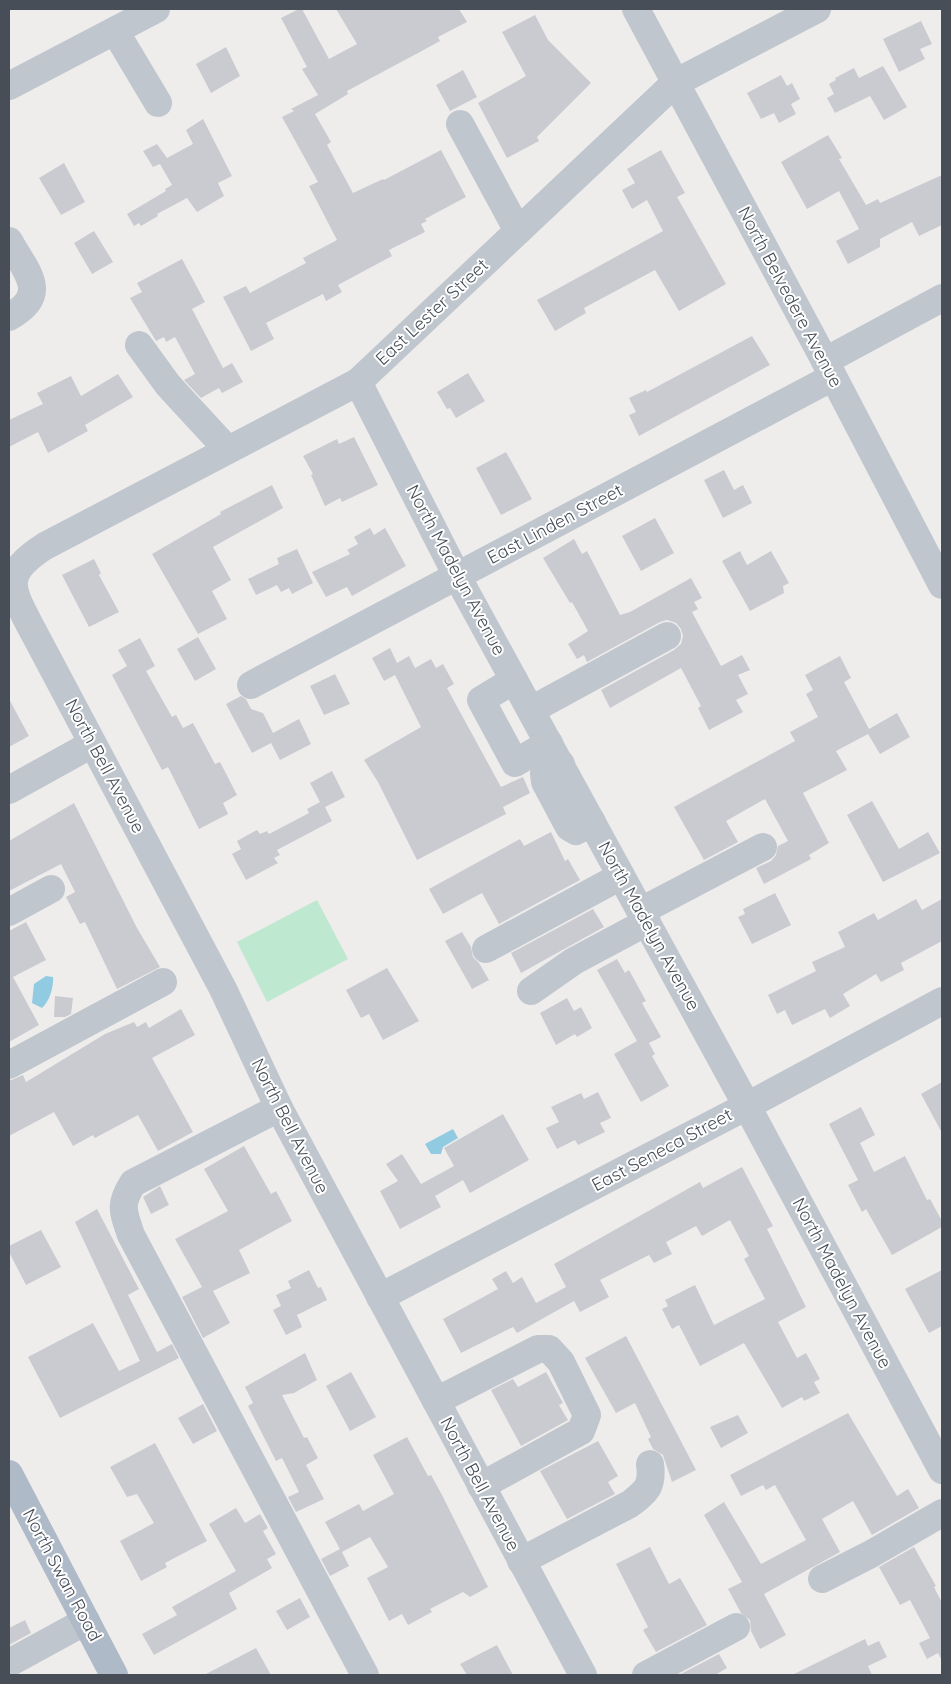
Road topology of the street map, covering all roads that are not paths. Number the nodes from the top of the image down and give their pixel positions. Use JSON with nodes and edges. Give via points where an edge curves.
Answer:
{"nodes":[{"id":1,"x":156,"y":9,"type":"edge"},
{"id":2,"x":636,"y":9,"type":"edge"},
{"id":3,"x":817,"y":9,"type":"edge"},
{"id":4,"x":115,"y":30,"type":"junction"},
{"id":5,"x":675,"y":83,"type":"junction"},
{"id":6,"x":9,"y":86,"type":"edge"},
{"id":7,"x":158,"y":103,"type":"dead end"},
{"id":8,"x":460,"y":124,"type":"dead end"},
{"id":9,"x":518,"y":231,"type":"junction"},
{"id":10,"x":9,"y":241,"type":"edge"},
{"id":11,"x":942,"y":298,"type":"edge"},
{"id":12,"x":9,"y":317,"type":"edge"},
{"id":13,"x":139,"y":345,"type":"dead end"},
{"id":14,"x":829,"y":369,"type":"junction"},
{"id":15,"x":358,"y":382,"type":"junction"},
{"id":16,"x":227,"y":448,"type":"junction"},
{"id":17,"x":934,"y":552,"type":"edge"},
{"id":18,"x":12,"y":571,"type":"edge"},
{"id":19,"x":457,"y":576,"type":"junction"},
{"id":20,"x":942,"y":585,"type":"edge"},
{"id":21,"x":667,"y":636,"type":"dead end"},
{"id":22,"x":514,"y":680,"type":"junction"},
{"id":23,"x":251,"y":685,"type":"dead end"},
{"id":24,"x":531,"y":710,"type":"junction"},
{"id":25,"x":92,"y":744,"type":"junction"},
{"id":26,"x":555,"y":754,"type":"junction"},
{"id":27,"x":9,"y":790,"type":"edge"},
{"id":28,"x":763,"y":847,"type":"dead end"},
{"id":29,"x":621,"y":876,"type":"junction"},
{"id":30,"x":51,"y":889,"type":"dead end"},
{"id":31,"x":9,"y":912,"type":"edge"},
{"id":32,"x":644,"y":917,"type":"junction"},
{"id":33,"x":486,"y":950,"type":"dead end"},
{"id":34,"x":163,"y":982,"type":"dead end"},
{"id":35,"x":531,"y":992,"type":"dead end"},
{"id":36,"x":942,"y":1001,"type":"edge"},
{"id":37,"x":9,"y":1065,"type":"edge"},
{"id":38,"x":747,"y":1106,"type":"junction"},
{"id":39,"x":279,"y":1108,"type":"junction"},
{"id":40,"x":380,"y":1297,"type":"junction"},
{"id":41,"x":436,"y":1401,"type":"junction"},
{"id":42,"x":650,"y":1464,"type":"dead end"},
{"id":43,"x":942,"y":1470,"type":"edge"},
{"id":44,"x":11,"y":1482,"type":"edge"},
{"id":45,"x":481,"y":1486,"type":"junction"},
{"id":46,"x":942,"y":1513,"type":"edge"},
{"id":47,"x":521,"y":1561,"type":"junction"},
{"id":48,"x":822,"y":1579,"type":"dead end"},
{"id":49,"x":86,"y":1621,"type":"junction"},
{"id":50,"x":736,"y":1627,"type":"dead end"},
{"id":51,"x":9,"y":1663,"type":"edge"},
{"id":52,"x":114,"y":1675,"type":"edge"},
{"id":53,"x":365,"y":1675,"type":"edge"},
{"id":54,"x":583,"y":1675,"type":"edge"},
{"id":55,"x":646,"y":1675,"type":"edge"}],
"edges":[{"from":1,"to":4,"type":"street"},
{"from":2,"to":5,"type":"street","name":"North Belvedere Avenue"},
{"from":3,"to":5,"type":"street","name":"East Lester Street"},
{"from":4,"to":6,"type":"street"},
{"from":4,"to":7,"type":"street"},
{"from":5,"to":9,"type":"street","name":"East Lester Street"},
{"from":5,"to":14,"type":"street","name":"North Belvedere Avenue"},
{"from":8,"to":9,"type":"street"},
{"from":9,"to":15,"type":"street","name":"East Lester Street"},
{"from":10,"to":12,"type":"street","via":[[33,285],[31,298],[24,308]]},
{"from":11,"to":14,"type":"street","name":"East Linden Street"},
{"from":13,"to":16,"type":"street","via":[[168,385]]},
{"from":14,"to":17,"type":"street","name":"North Belvedere Avenue"},
{"from":14,"to":19,"type":"street","name":"East Linden Street"},
{"from":15,"to":16,"type":"street","name":"East Lester Street"},
{"from":15,"to":19,"type":"street","name":"North Madelyn Avenue"},
{"from":16,"to":18,"type":"street","name":"East Lester Street","via":[[45,546]]},
{"from":17,"to":20,"type":"street","name":"North Belvedere Avenue"},
{"from":18,"to":25,"type":"street","name":"North Bell Avenue","via":[[12,586],[18,602]]},
{"from":19,"to":22,"type":"street","name":"North Madelyn Avenue"},
{"from":19,"to":23,"type":"street","name":"East Linden Street"},
{"from":21,"to":24,"type":"street"},
{"from":22,"to":24,"type":"street","name":"North Madelyn Avenue"},
{"from":22,"to":26,"type":"street","via":[[481,700],[515,763]]},
{"from":24,"to":26,"type":"street","name":"North Madelyn Avenue"},
{"from":25,"to":27,"type":"street"},
{"from":25,"to":39,"type":"street","name":"North Bell Avenue","via":[[223,988]]},
{"from":26,"to":29,"type":"street","name":"North Madelyn Avenue"},
{"from":28,"to":32,"type":"street"},
{"from":29,"to":32,"type":"street","name":"North Madelyn Avenue"},
{"from":29,"to":33,"type":"street"},
{"from":30,"to":31,"type":"street"},
{"from":32,"to":35,"type":"street"},
{"from":32,"to":38,"type":"street","name":"North Madelyn Avenue"},
{"from":34,"to":37,"type":"street"},
{"from":36,"to":38,"type":"street","name":"East Seneca Street"},
{"from":38,"to":40,"type":"street","name":"East Seneca Street"},
{"from":38,"to":43,"type":"street","name":"North Madelyn Avenue"},
{"from":39,"to":40,"type":"street","name":"North Bell Avenue"},
{"from":39,"to":53,"type":"street","via":[[133,1184],[123,1199],[125,1217],[131,1235]]},
{"from":40,"to":41,"type":"street","name":"North Bell Avenue"},
{"from":41,"to":45,"type":"street","name":"North Bell Avenue"},
{"from":41,"to":45,"type":"street","via":[[538,1348],[549,1349],[562,1362],[587,1415],[581,1431]]},
{"from":42,"to":47,"type":"street","via":[[652,1478],[646,1491],[630,1504]]},
{"from":44,"to":49,"type":"main road","name":"North Swan Road"},
{"from":45,"to":47,"type":"street","name":"North Bell Avenue"},
{"from":46,"to":48,"type":"street"},
{"from":47,"to":54,"type":"street","name":"North Bell Avenue"},
{"from":49,"to":51,"type":"street"},
{"from":49,"to":52,"type":"main road","name":"North Swan Road"},
{"from":50,"to":55,"type":"street"}]}
